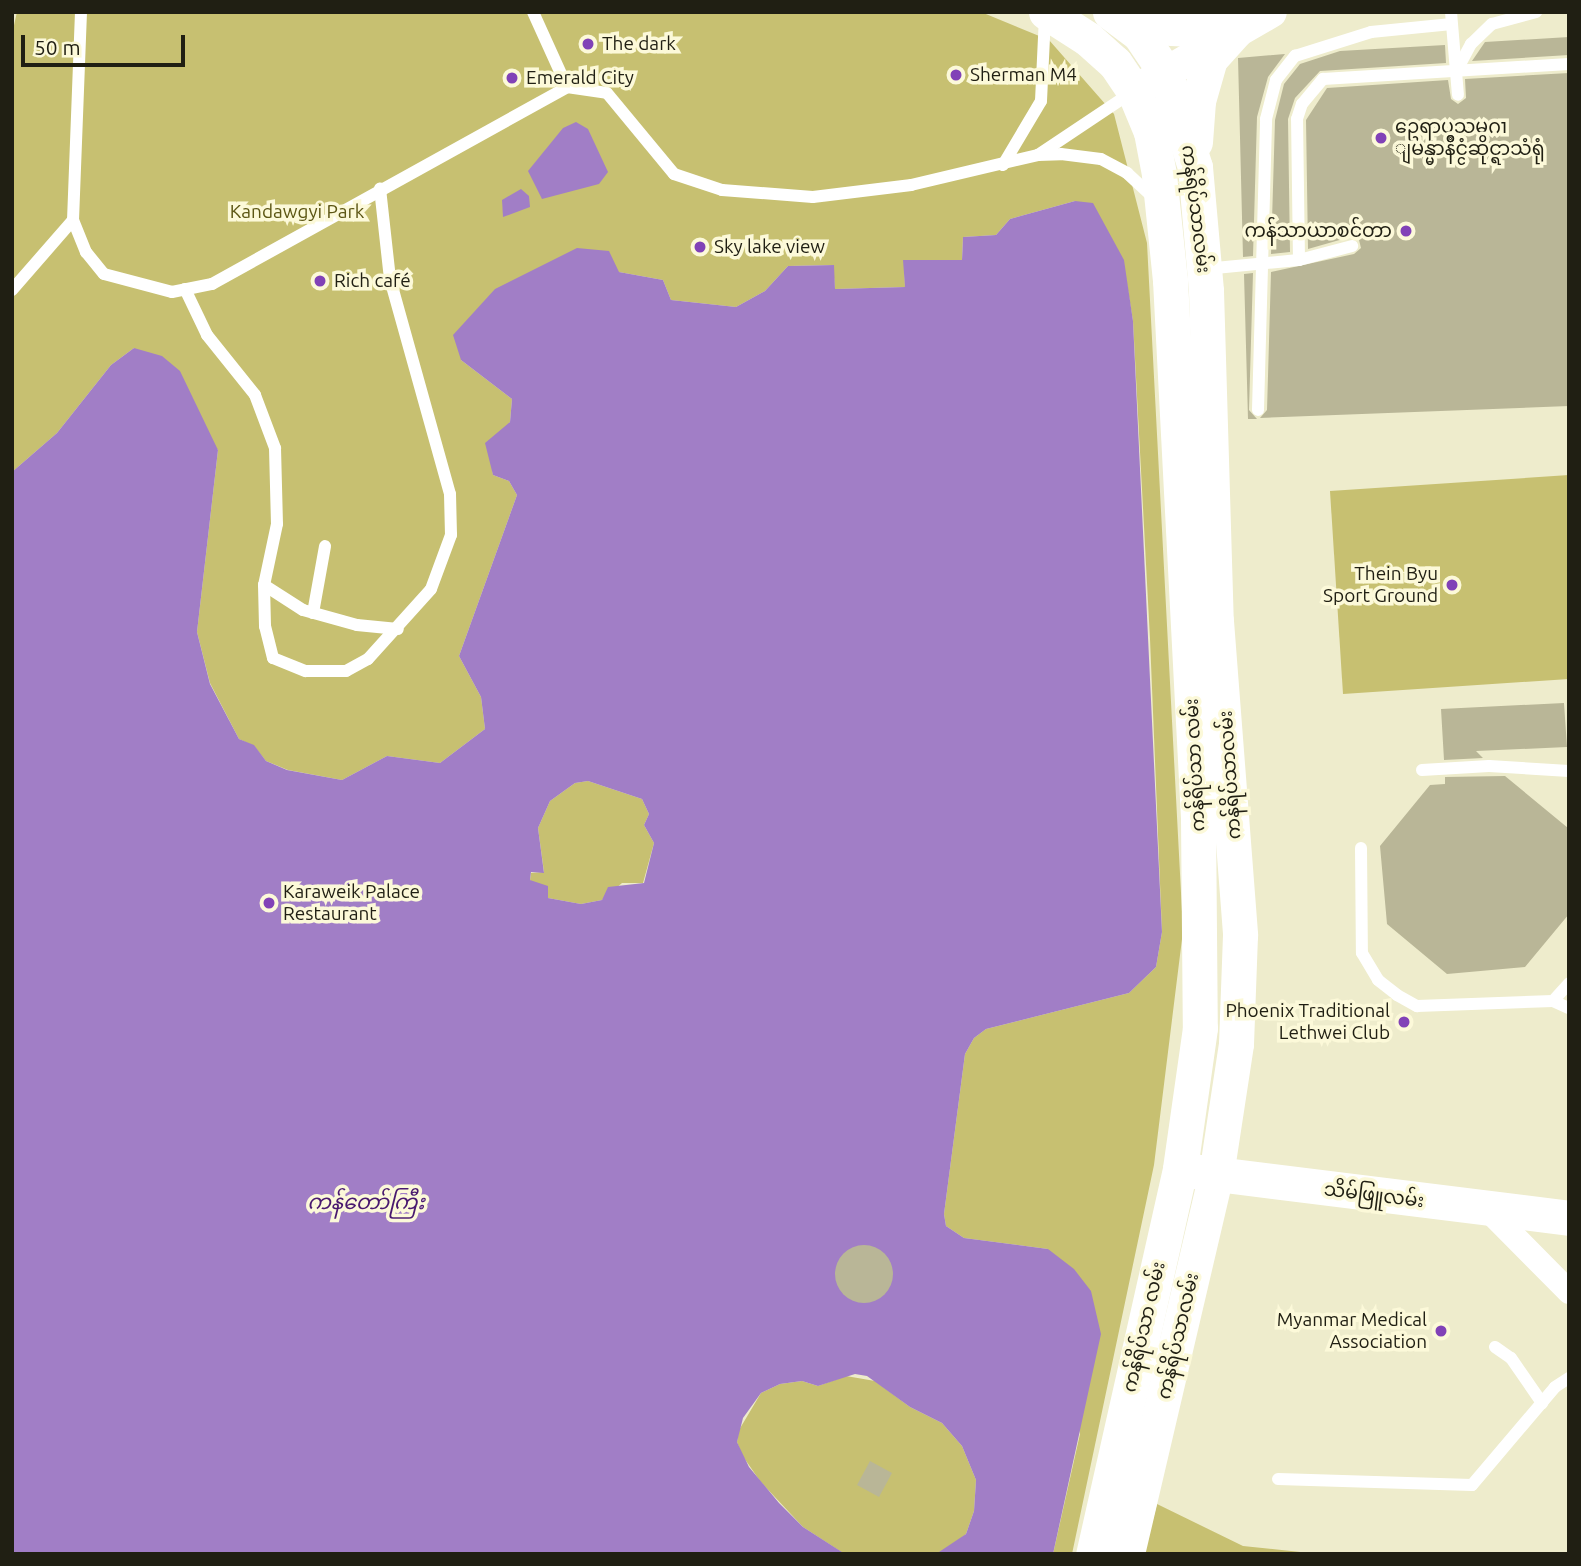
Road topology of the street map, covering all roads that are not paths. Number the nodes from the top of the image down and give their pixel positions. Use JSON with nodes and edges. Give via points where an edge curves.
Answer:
{"nodes":[{"id":1,"x":81,"y":12,"type":"edge"},
{"id":2,"x":533,"y":12,"type":"edge"},
{"id":3,"x":1045,"y":12,"type":"edge"},
{"id":4,"x":1110,"y":12,"type":"edge"},
{"id":5,"x":1140,"y":12,"type":"edge"},
{"id":6,"x":1271,"y":12,"type":"edge"},
{"id":7,"x":1536,"y":12,"type":"edge"},
{"id":8,"x":1452,"y":18,"type":"edge"},
{"id":9,"x":1200,"y":21,"type":"edge"},
{"id":10,"x":1235,"y":31,"type":"junction"},
{"id":11,"x":1569,"y":64,"type":"edge"},
{"id":12,"x":1164,"y":72,"type":"junction"},
{"id":13,"x":1455,"y":72,"type":"junction"},
{"id":14,"x":567,"y":87,"type":"junction"},
{"id":15,"x":1135,"y":91,"type":"junction"},
{"id":16,"x":1458,"y":95,"type":"dead end"},
{"id":17,"x":1038,"y":155,"type":"junction"},
{"id":18,"x":1003,"y":165,"type":"junction"},
{"id":19,"x":1195,"y":167,"type":"junction"},
{"id":20,"x":380,"y":189,"type":"junction"},
{"id":21,"x":1165,"y":209,"type":"junction"},
{"id":22,"x":73,"y":220,"type":"junction"},
{"id":23,"x":1352,"y":246,"type":"dead end"},
{"id":24,"x":1299,"y":260,"type":"junction"},
{"id":25,"x":1265,"y":265,"type":"junction"},
{"id":26,"x":1205,"y":269,"type":"junction"},
{"id":27,"x":186,"y":289,"type":"junction"},
{"id":28,"x":12,"y":290,"type":"edge"},
{"id":29,"x":1258,"y":410,"type":"dead end"},
{"id":30,"x":325,"y":546,"type":"dead end"},
{"id":31,"x":264,"y":585,"type":"junction"},
{"id":32,"x":313,"y":613,"type":"junction"},
{"id":33,"x":398,"y":629,"type":"junction"},
{"id":34,"x":1422,"y":770,"type":"dead end"},
{"id":35,"x":1569,"y":771,"type":"edge"},
{"id":36,"x":1361,"y":848,"type":"dead end"},
{"id":37,"x":1569,"y":983,"type":"edge"},
{"id":38,"x":1553,"y":1001,"type":"junction"},
{"id":39,"x":1569,"y":1008,"type":"edge"},
{"id":40,"x":1180,"y":1169,"type":"junction"},
{"id":41,"x":1216,"y":1174,"type":"junction"},
{"id":42,"x":1487,"y":1209,"type":"junction"},
{"id":43,"x":1569,"y":1218,"type":"edge"},
{"id":44,"x":1569,"y":1292,"type":"edge"},
{"id":45,"x":1495,"y":1347,"type":"dead end"},
{"id":46,"x":1569,"y":1378,"type":"edge"},
{"id":47,"x":1542,"y":1403,"type":"junction"},
{"id":48,"x":1278,"y":1479,"type":"dead end"},
{"id":49,"x":1093,"y":1554,"type":"edge"},
{"id":50,"x":1127,"y":1554,"type":"edge"}],
"edges":[{"from":1,"to":22,"type":"lane"},
{"from":2,"to":14,"type":"lane"},
{"from":3,"to":15,"type":"main road","name":"ကန်ရိပ်သာ လမ်း","via":[[1088,39],[1115,63]]},
{"from":3,"to":18,"type":"lane","via":[[1041,101]]},
{"from":4,"to":12,"type":"main road","name":"ကန်ရိပ်သာလမ်း","via":[[1140,35]]},
{"from":5,"to":9,"type":"main road","via":[[1171,28]]},
{"from":6,"to":10,"type":"street"},
{"from":7,"to":13,"type":"lane","via":[[1492,24],[1471,44]]},
{"from":8,"to":13,"type":"lane"},
{"from":8,"to":25,"type":"lane","via":[[1371,32],[1295,56],[1276,80],[1266,119]]},
{"from":9,"to":10,"type":"main road"},
{"from":10,"to":12,"type":"street"},
{"from":10,"to":19,"type":"main road","via":[[1210,59],[1198,101]]},
{"from":11,"to":13,"type":"lane"},
{"from":12,"to":15,"type":"street"},
{"from":12,"to":19,"type":"main road","name":"ကန်ရိပ်သာလမ်း"},
{"from":13,"to":16,"type":"lane"},
{"from":13,"to":24,"type":"lane","via":[[1344,75],[1317,84],[1297,119]]},
{"from":14,"to":18,"type":"lane","via":[[607,93],[674,174],[722,190],[813,197],[911,185]]},
{"from":14,"to":20,"type":"lane"},
{"from":15,"to":17,"type":"lane"},
{"from":15,"to":21,"type":"main road","name":"ကန်ရိပ်သာ လမ်း","via":[[1151,132]]},
{"from":17,"to":18,"type":"lane"},
{"from":17,"to":21,"type":"lane","via":[[1101,159],[1127,173]]},
{"from":19,"to":26,"type":"main road","name":"ကန်ရိပ်သာလမ်း"},
{"from":20,"to":27,"type":"lane","via":[[212,284]]},
{"from":20,"to":33,"type":"lane","via":[[390,279],[450,494],[451,535],[431,589]]},
{"from":21,"to":40,"type":"main road","name":"ကန်ရိပ်သာ လမ်း","via":[[1201,941],[1199,1028]]},
{"from":22,"to":27,"type":"lane","via":[[86,252],[104,274],[172,292]]},
{"from":22,"to":28,"type":"lane"},
{"from":23,"to":24,"type":"lane"},
{"from":24,"to":25,"type":"lane"},
{"from":25,"to":26,"type":"lane"},
{"from":25,"to":29,"type":"lane"},
{"from":26,"to":41,"type":"main road","name":"ကန်ရိပ်သာလမ်း","via":[[1214,597],[1240,935],[1236,1044]]},
{"from":27,"to":31,"type":"lane","via":[[207,335],[255,395],[275,448],[277,524]]},
{"from":30,"to":32,"type":"lane"},
{"from":31,"to":32,"type":"lane"},
{"from":31,"to":33,"type":"lane","via":[[265,626],[274,658],[306,671],[346,671],[368,659]]},
{"from":32,"to":33,"type":"lane"},
{"from":34,"to":35,"type":"lane","via":[[1489,765]]},
{"from":36,"to":38,"type":"lane","via":[[1362,953],[1378,980],[1417,1006]]},
{"from":37,"to":38,"type":"lane"},
{"from":38,"to":39,"type":"lane"},
{"from":40,"to":41,"type":"main road","name":"သိမ်ဖြူလမ်း"},
{"from":40,"to":49,"type":"main road","name":"ကန်ရိပ်သာ လမ်း"},
{"from":41,"to":42,"type":"main road","name":"သိမ်ဖြူလမ်း"},
{"from":41,"to":50,"type":"main road","name":"ကန်ရိပ်သာလမ်း"},
{"from":42,"to":43,"type":"main road","name":"သိမ်ဖြူလမ်း"},
{"from":42,"to":44,"type":"street"},
{"from":45,"to":47,"type":"lane","via":[[1511,1358]]},
{"from":46,"to":47,"type":"lane"},
{"from":47,"to":48,"type":"lane","via":[[1472,1485]]}]}
